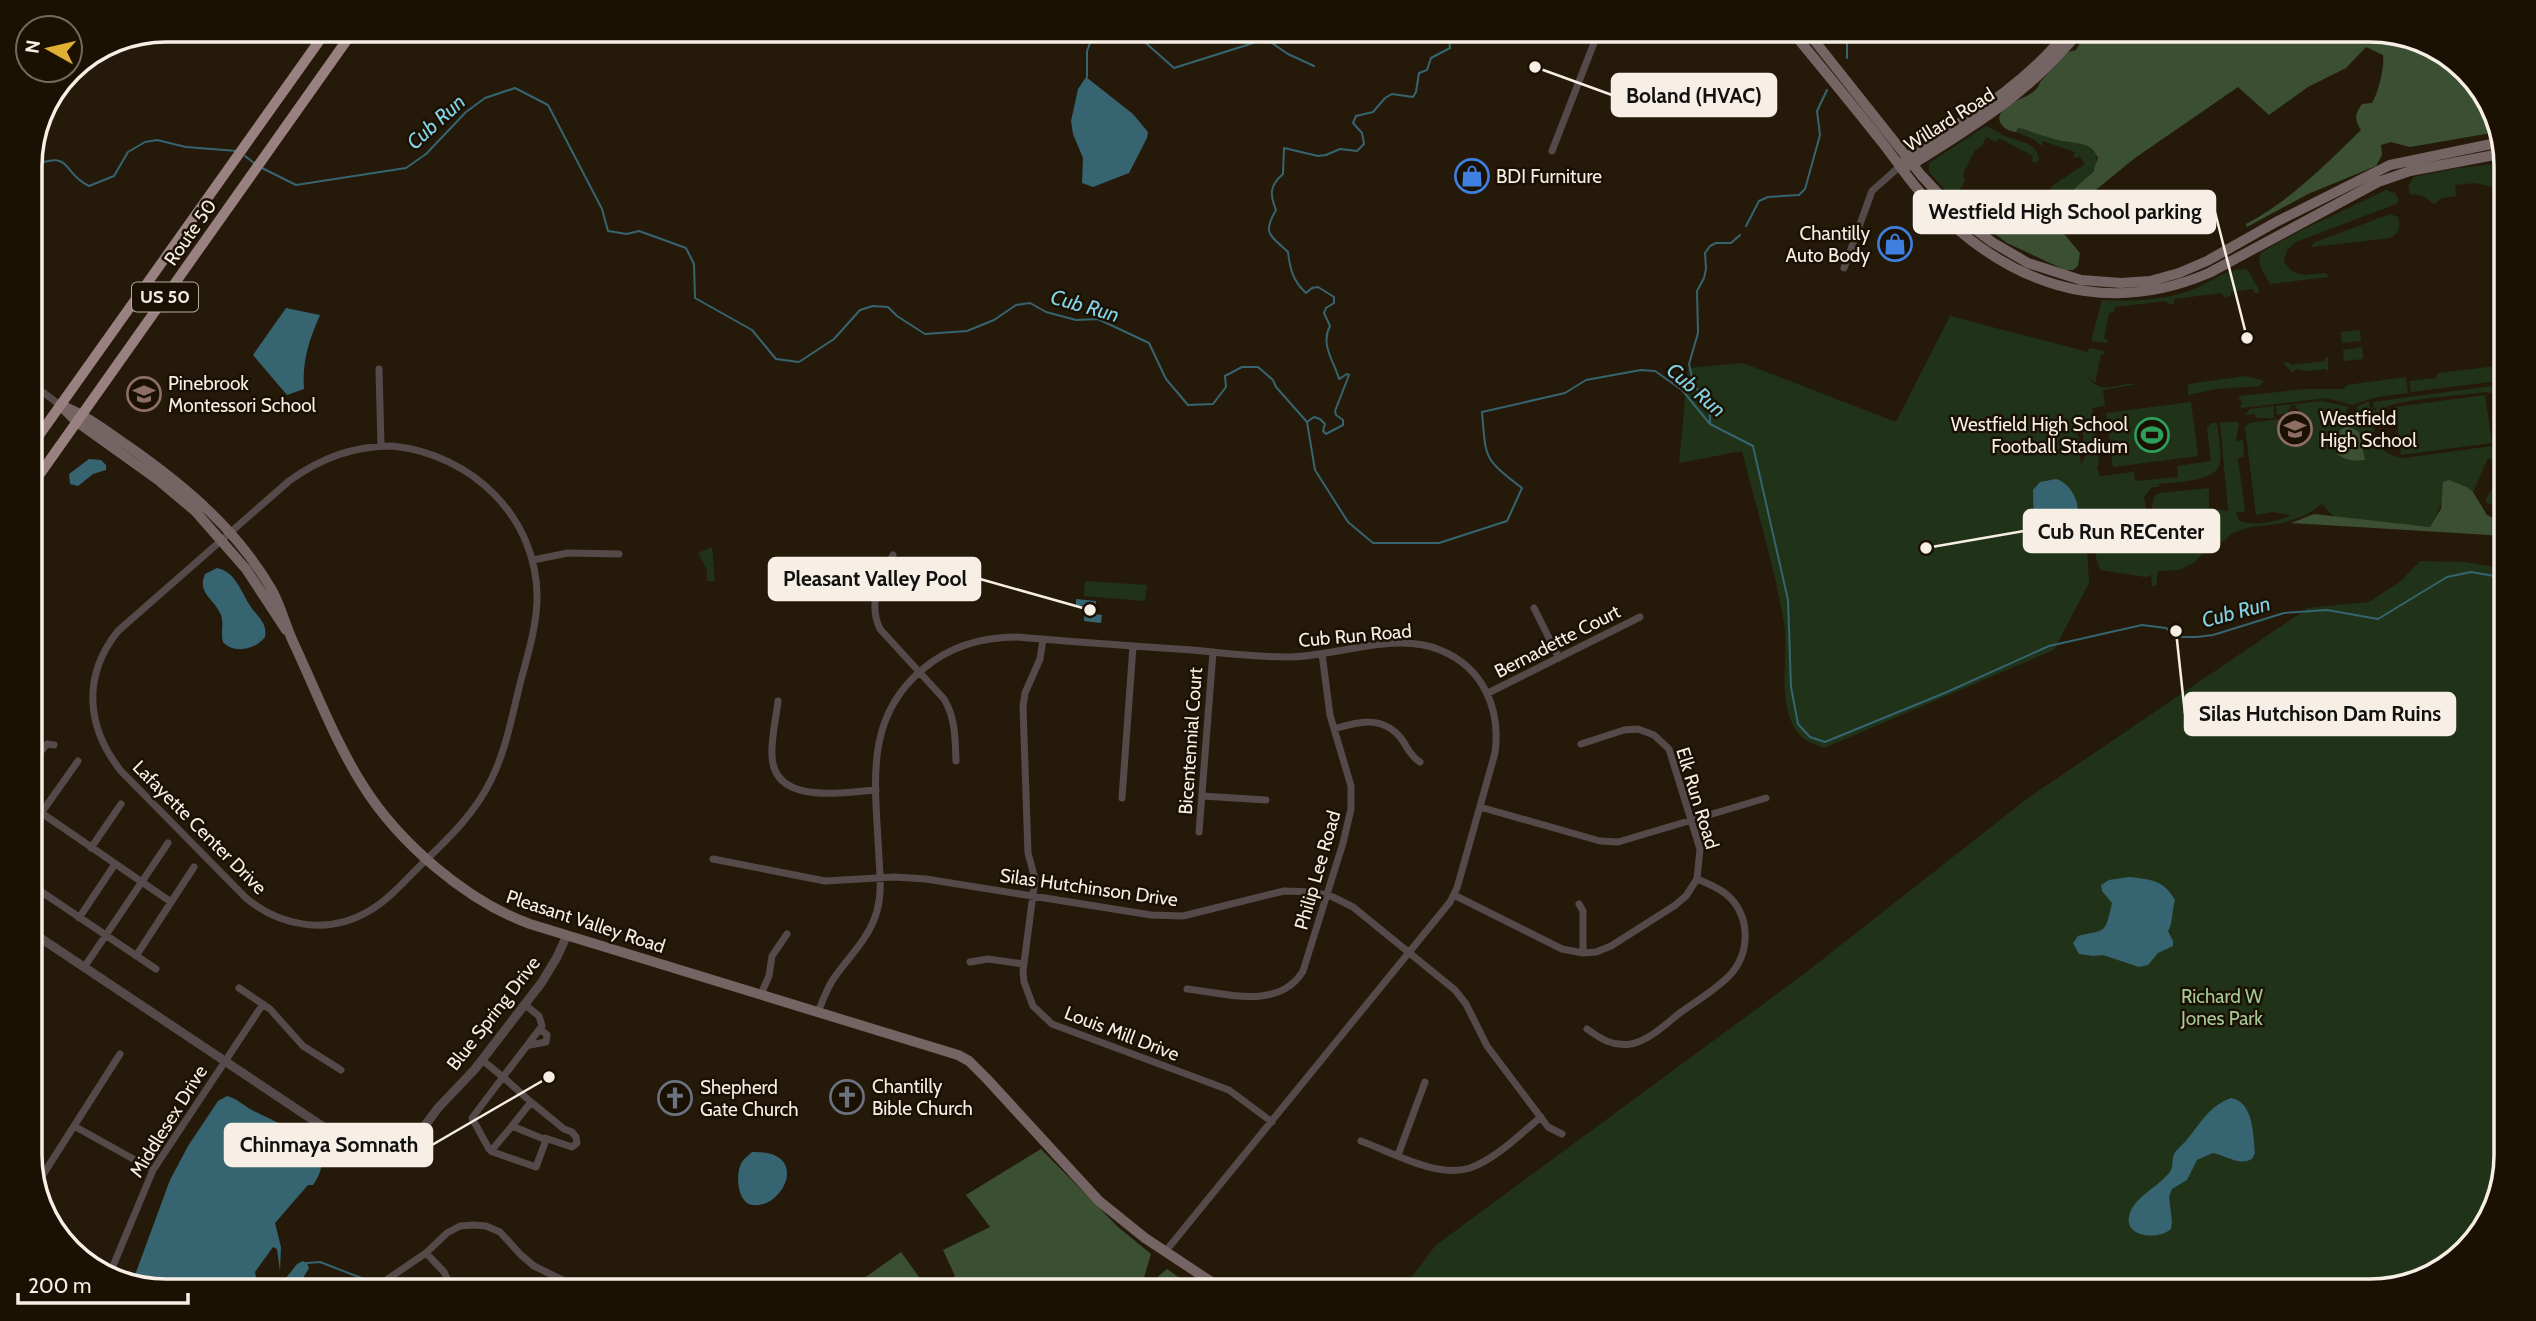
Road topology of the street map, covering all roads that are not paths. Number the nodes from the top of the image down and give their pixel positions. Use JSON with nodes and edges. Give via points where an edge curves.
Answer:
{"nodes":[{"id":1,"x":318,"y":42,"type":"edge"},
{"id":2,"x":346,"y":42,"type":"edge"},
{"id":3,"x":1595,"y":42,"type":"edge"},
{"id":4,"x":1800,"y":42,"type":"edge"},
{"id":5,"x":1816,"y":42,"type":"edge"},
{"id":6,"x":2058,"y":42,"type":"edge"},
{"id":7,"x":2071,"y":42,"type":"edge"},
{"id":8,"x":2492,"y":144,"type":"edge"},
{"id":9,"x":1552,"y":151,"type":"dead end"},
{"id":10,"x":2494,"y":155,"type":"edge"},
{"id":11,"x":1910,"y":161,"type":"junction"},
{"id":12,"x":1899,"y":167,"type":"junction"},
{"id":13,"x":1844,"y":268,"type":"dead end"},
{"id":14,"x":379,"y":369,"type":"dead end"},
{"id":15,"x":42,"y":393,"type":"edge"},
{"id":16,"x":60,"y":405,"type":"junction"},
{"id":17,"x":80,"y":419,"type":"junction"},
{"id":18,"x":42,"y":431,"type":"edge"},
{"id":19,"x":381,"y":446,"type":"junction"},
{"id":20,"x":42,"y":471,"type":"edge"},
{"id":21,"x":226,"y":536,"type":"junction"},
{"id":22,"x":619,"y":554,"type":"dead end"},
{"id":23,"x":893,"y":555,"type":"dead end"},
{"id":24,"x":533,"y":559,"type":"junction"},
{"id":25,"x":1534,"y":608,"type":"dead end"},
{"id":26,"x":1640,"y":617,"type":"dead end"},
{"id":27,"x":1043,"y":639,"type":"junction"},
{"id":28,"x":1133,"y":646,"type":"junction"},
{"id":29,"x":1213,"y":652,"type":"junction"},
{"id":30,"x":1322,"y":653,"type":"junction"},
{"id":31,"x":1559,"y":658,"type":"junction"},
{"id":32,"x":919,"y":672,"type":"junction"},
{"id":33,"x":1488,"y":693,"type":"junction"},
{"id":34,"x":778,"y":701,"type":"dead end"},
{"id":35,"x":1334,"y":729,"type":"junction"},
{"id":36,"x":1581,"y":744,"type":"dead end"},
{"id":37,"x":54,"y":745,"type":"dead end"},
{"id":38,"x":42,"y":750,"type":"edge"},
{"id":39,"x":78,"y":761,"type":"dead end"},
{"id":40,"x":956,"y":761,"type":"dead end"},
{"id":41,"x":1420,"y":762,"type":"dead end"},
{"id":42,"x":876,"y":790,"type":"junction"},
{"id":43,"x":1202,"y":796,"type":"junction"},
{"id":44,"x":1122,"y":798,"type":"dead end"},
{"id":45,"x":1766,"y":798,"type":"dead end"},
{"id":46,"x":1266,"y":800,"type":"dead end"},
{"id":47,"x":121,"y":804,"type":"dead end"},
{"id":48,"x":1480,"y":807,"type":"junction"},
{"id":49,"x":42,"y":812,"type":"edge"},
{"id":50,"x":42,"y":814,"type":"edge"},
{"id":51,"x":1692,"y":821,"type":"junction"},
{"id":52,"x":1199,"y":832,"type":"dead end"},
{"id":53,"x":167,"y":844,"type":"dead end"},
{"id":54,"x":91,"y":848,"type":"junction"},
{"id":55,"x":427,"y":858,"type":"junction"},
{"id":56,"x":713,"y":859,"type":"dead end"},
{"id":57,"x":115,"y":864,"type":"junction"},
{"id":58,"x":194,"y":867,"type":"dead end"},
{"id":59,"x":881,"y":878,"type":"junction"},
{"id":60,"x":1697,"y":879,"type":"junction"},
{"id":61,"x":142,"y":882,"type":"junction"},
{"id":62,"x":42,"y":892,"type":"edge"},
{"id":63,"x":1327,"y":895,"type":"junction"},
{"id":64,"x":1454,"y":895,"type":"junction"},
{"id":65,"x":1035,"y":896,"type":"junction"},
{"id":66,"x":171,"y":902,"type":"junction"},
{"id":67,"x":1579,"y":904,"type":"dead end"},
{"id":68,"x":79,"y":918,"type":"junction"},
{"id":69,"x":787,"y":934,"type":"dead end"},
{"id":70,"x":567,"y":935,"type":"junction"},
{"id":71,"x":107,"y":936,"type":"junction"},
{"id":72,"x":42,"y":939,"type":"edge"},
{"id":73,"x":1409,"y":953,"type":"junction"},
{"id":74,"x":1583,"y":953,"type":"junction"},
{"id":75,"x":135,"y":956,"type":"junction"},
{"id":76,"x":970,"y":962,"type":"dead end"},
{"id":77,"x":1024,"y":964,"type":"junction"},
{"id":78,"x":85,"y":966,"type":"junction"},
{"id":79,"x":156,"y":969,"type":"dead end"},
{"id":80,"x":239,"y":988,"type":"dead end"},
{"id":81,"x":1187,"y":989,"type":"dead end"},
{"id":82,"x":761,"y":994,"type":"junction"},
{"id":83,"x":263,"y":1004,"type":"junction"},
{"id":84,"x":524,"y":1004,"type":"junction"},
{"id":85,"x":818,"y":1012,"type":"junction"},
{"id":86,"x":1587,"y":1029,"type":"dead end"},
{"id":87,"x":120,"y":1054,"type":"dead end"},
{"id":88,"x":225,"y":1060,"type":"junction"},
{"id":89,"x":482,"y":1060,"type":"junction"},
{"id":90,"x":341,"y":1070,"type":"dead end"},
{"id":91,"x":503,"y":1077,"type":"junction"},
{"id":92,"x":1425,"y":1082,"type":"dead end"},
{"id":93,"x":531,"y":1102,"type":"junction"},
{"id":94,"x":1541,"y":1117,"type":"junction"},
{"id":95,"x":1272,"y":1122,"type":"junction"},
{"id":96,"x":74,"y":1126,"type":"junction"},
{"id":97,"x":512,"y":1126,"type":"junction"},
{"id":98,"x":1562,"y":1134,"type":"dead end"},
{"id":99,"x":544,"y":1138,"type":"junction"},
{"id":100,"x":1361,"y":1141,"type":"dead end"},
{"id":101,"x":491,"y":1151,"type":"junction"},
{"id":102,"x":1398,"y":1155,"type":"junction"},
{"id":103,"x":153,"y":1170,"type":"junction"},
{"id":104,"x":43,"y":1174,"type":"edge"},
{"id":105,"x":1165,"y":1252,"type":"junction"},
{"id":106,"x":426,"y":1253,"type":"junction"},
{"id":107,"x":113,"y":1267,"type":"edge"},
{"id":108,"x":388,"y":1279,"type":"edge"},
{"id":109,"x":447,"y":1279,"type":"edge"},
{"id":110,"x":561,"y":1279,"type":"edge"},
{"id":111,"x":1207,"y":1279,"type":"edge"}],
"edges":[{"from":1,"to":16,"type":"highway","name":"Route 50","number":"US 50"},
{"from":2,"to":17,"type":"highway","name":"Route 50","number":"US 50"},
{"from":3,"to":9,"type":"street"},
{"from":4,"to":12,"type":"main road"},
{"from":5,"to":11,"type":"main road"},
{"from":6,"to":11,"type":"main road","name":"Willard Road","via":[[2008,89]]},
{"from":7,"to":11,"type":"main road","name":"Willard Road","via":[[1998,110]]},
{"from":8,"to":11,"type":"main road","via":[[2390,165],[2190,269],[2150,281],[2122,283],[2065,277],[2019,258],[1964,220]]},
{"from":10,"to":12,"type":"main road","via":[[2394,176],[2209,273],[2163,289],[2115,294],[2059,287],[2002,261],[1947,219]]},
{"from":11,"to":12,"type":"main road","name":"Willard Road"},
{"from":12,"to":13,"type":"street","via":[[1872,191]]},
{"from":14,"to":19,"type":"street"},
{"from":15,"to":16,"type":"street"},
{"from":16,"to":17,"type":"main road","name":"Pleasant Valley Road"},
{"from":16,"to":18,"type":"highway","name":"Route 50","number":"US 50"},
{"from":17,"to":20,"type":"highway","name":"Route 50","number":"US 50"},
{"from":17,"to":21,"type":"main road","name":"Pleasant Valley Road"},
{"from":19,"to":21,"type":"street","name":"Lafayette Center Drive","via":[[355,449],[315,464]]},
{"from":19,"to":24,"type":"street","name":"Lafayette Center Drive","via":[[438,456],[474,475],[511,513]]},
{"from":21,"to":55,"type":"main road","name":"Pleasant Valley Road","via":[[280,605],[289,634],[363,786]]},
{"from":21,"to":55,"type":"street","name":"Lafayette Center Drive","via":[[127,622],[102,657],[94,682],[94,713],[111,758],[246,898],[287,921],[317,926],[359,917],[381,903]]},
{"from":22,"to":24,"type":"street","via":[[583,552]]},
{"from":23,"to":32,"type":"street","via":[[876,593],[874,615],[880,629]]},
{"from":24,"to":55,"type":"street","name":"Lafayette Center Drive","via":[[536,617],[498,764],[473,810]]},
{"from":25,"to":31,"type":"street"},
{"from":26,"to":31,"type":"street","name":"Bernadette Court"},
{"from":27,"to":28,"type":"street","name":"Cub Run Road"},
{"from":27,"to":32,"type":"street","name":"Cub Run Road","via":[[985,639],[952,649]]},
{"from":27,"to":65,"type":"street","name":"Louis Mill Drive","via":[[1023,708],[1028,853]]},
{"from":28,"to":29,"type":"street","name":"Cub Run Road"},
{"from":28,"to":44,"type":"street"},
{"from":29,"to":30,"type":"street","name":"Cub Run Road","via":[[1283,657]]},
{"from":29,"to":43,"type":"street","name":"Bicentennial Court"},
{"from":30,"to":33,"type":"street","name":"Cub Run Road","via":[[1424,645],[1460,661]]},
{"from":30,"to":35,"type":"street","name":"Philip Lee Road"},
{"from":31,"to":33,"type":"street","name":"Bernadette Court"},
{"from":32,"to":40,"type":"street","via":[[950,709]]},
{"from":32,"to":42,"type":"street","name":"Cub Run Road","via":[[895,700],[880,734]]},
{"from":33,"to":48,"type":"street","name":"Cub Run Road","via":[[1497,740]]},
{"from":34,"to":42,"type":"street","via":[[772,757],[786,783],[808,793]]},
{"from":35,"to":41,"type":"street","via":[[1358,722],[1380,723],[1393,730],[1411,757]]},
{"from":35,"to":63,"type":"street","name":"Philip Lee Road","via":[[1351,786],[1351,809]]},
{"from":36,"to":51,"type":"street","name":"Elk Run Road","via":[[1629,730],[1654,735],[1671,753]]},
{"from":37,"to":38,"type":"street","via":[[47,744]]},
{"from":39,"to":49,"type":"street"},
{"from":42,"to":59,"type":"street","name":"Cub Run Road"},
{"from":43,"to":46,"type":"street"},
{"from":43,"to":52,"type":"street","name":"Bicentennial Court"},
{"from":45,"to":51,"type":"street"},
{"from":47,"to":54,"type":"street"},
{"from":48,"to":51,"type":"street","via":[[1612,842]]},
{"from":48,"to":64,"type":"street","name":"Cub Run Road"},
{"from":50,"to":54,"type":"street"},
{"from":51,"to":60,"type":"street","name":"Elk Run Road","via":[[1700,854]]},
{"from":53,"to":61,"type":"street"},
{"from":54,"to":57,"type":"street"},
{"from":55,"to":70,"type":"main road","name":"Pleasant Valley Road","via":[[483,903]]},
{"from":56,"to":59,"type":"street","name":"Silas Hutchinson Drive","via":[[825,881]]},
{"from":57,"to":61,"type":"street"},
{"from":57,"to":68,"type":"street"},
{"from":58,"to":66,"type":"street"},
{"from":59,"to":65,"type":"street","name":"Silas Hutchinson Drive","via":[[912,877]]},
{"from":59,"to":85,"type":"street","name":"Cub Run Road","via":[[877,910],[867,935],[832,980]]},
{"from":60,"to":74,"type":"street","name":"Elk Run Road","via":[[1674,906],[1611,946]]},
{"from":60,"to":86,"type":"street","via":[[1726,894],[1740,912],[1745,943],[1735,968],[1638,1042],[1615,1044]]},
{"from":61,"to":66,"type":"street"},
{"from":61,"to":71,"type":"street"},
{"from":62,"to":68,"type":"street"},
{"from":63,"to":65,"type":"street","name":"Silas Hutchinson Drive","via":[[1284,891],[1179,917]]},
{"from":63,"to":73,"type":"street","name":"Silas Hutchinson Drive","via":[[1353,907]]},
{"from":63,"to":81,"type":"street","name":"Philip Lee Road","via":[[1303,971],[1290,987],[1264,996]]},
{"from":64,"to":73,"type":"street","name":"Cub Run Road"},
{"from":64,"to":74,"type":"street","via":[[1556,946]]},
{"from":65,"to":77,"type":"street","name":"Louis Mill Drive"},
{"from":66,"to":75,"type":"street"},
{"from":67,"to":74,"type":"street"},
{"from":68,"to":71,"type":"street"},
{"from":69,"to":82,"type":"street","via":[[772,956]]},
{"from":70,"to":82,"type":"main road","name":"Pleasant Valley Road"},
{"from":70,"to":84,"type":"street","name":"Blue Spring Drive","via":[[552,967]]},
{"from":71,"to":75,"type":"street"},
{"from":71,"to":78,"type":"street"},
{"from":72,"to":78,"type":"street"},
{"from":73,"to":94,"type":"street","name":"Silas Hutchinson Drive","via":[[1461,996],[1487,1045]]},
{"from":73,"to":95,"type":"street","name":"Cub Run Road"},
{"from":75,"to":79,"type":"street"},
{"from":76,"to":77,"type":"street","via":[[984,959]]},
{"from":77,"to":95,"type":"street","name":"Louis Mill Drive","via":[[1029,999],[1052,1024],[1235,1092]]},
{"from":78,"to":88,"type":"street"},
{"from":80,"to":83,"type":"street"},
{"from":82,"to":85,"type":"main road","name":"Pleasant Valley Road"},
{"from":83,"to":88,"type":"street","name":"Middlesex Drive"},
{"from":83,"to":90,"type":"street","via":[[303,1046]]},
{"from":84,"to":89,"type":"street","name":"Blue Spring Drive"},
{"from":84,"to":91,"type":"street","via":[[539,1016],[541,1030]]},
{"from":85,"to":105,"type":"main road","name":"Pleasant Valley Road","via":[[969,1061],[1087,1190]]},
{"from":87,"to":96,"type":"street"},
{"from":88,"to":89,"type":"street","name":"Blue Spring Drive","via":[[376,1161],[392,1161],[403,1155]]},
{"from":88,"to":103,"type":"street","name":"Middlesex Drive"},
{"from":89,"to":91,"type":"street"},
{"from":91,"to":93,"type":"street"},
{"from":91,"to":101,"type":"street","via":[[472,1118]]},
{"from":92,"to":102,"type":"street"},
{"from":93,"to":97,"type":"street"},
{"from":93,"to":99,"type":"street","via":[[575,1135],[577,1143],[572,1147]]},
{"from":94,"to":98,"type":"street","name":"Silas Hutchinson Drive"},
{"from":94,"to":102,"type":"street","via":[[1485,1160],[1463,1170],[1441,1170]]},
{"from":95,"to":105,"type":"street","name":"Cub Run Road"},
{"from":96,"to":103,"type":"street"},
{"from":96,"to":104,"type":"street"},
{"from":97,"to":99,"type":"street"},
{"from":97,"to":101,"type":"street"},
{"from":99,"to":101,"type":"street","via":[[536,1167]]},
{"from":100,"to":102,"type":"street"},
{"from":103,"to":107,"type":"street","name":"Middlesex Drive"},
{"from":105,"to":111,"type":"main road","name":"Pleasant Valley Road"},
{"from":106,"to":108,"type":"street"},
{"from":106,"to":109,"type":"street"},
{"from":106,"to":110,"type":"street","via":[[460,1226],[486,1226],[500,1232],[534,1266]]}]}
